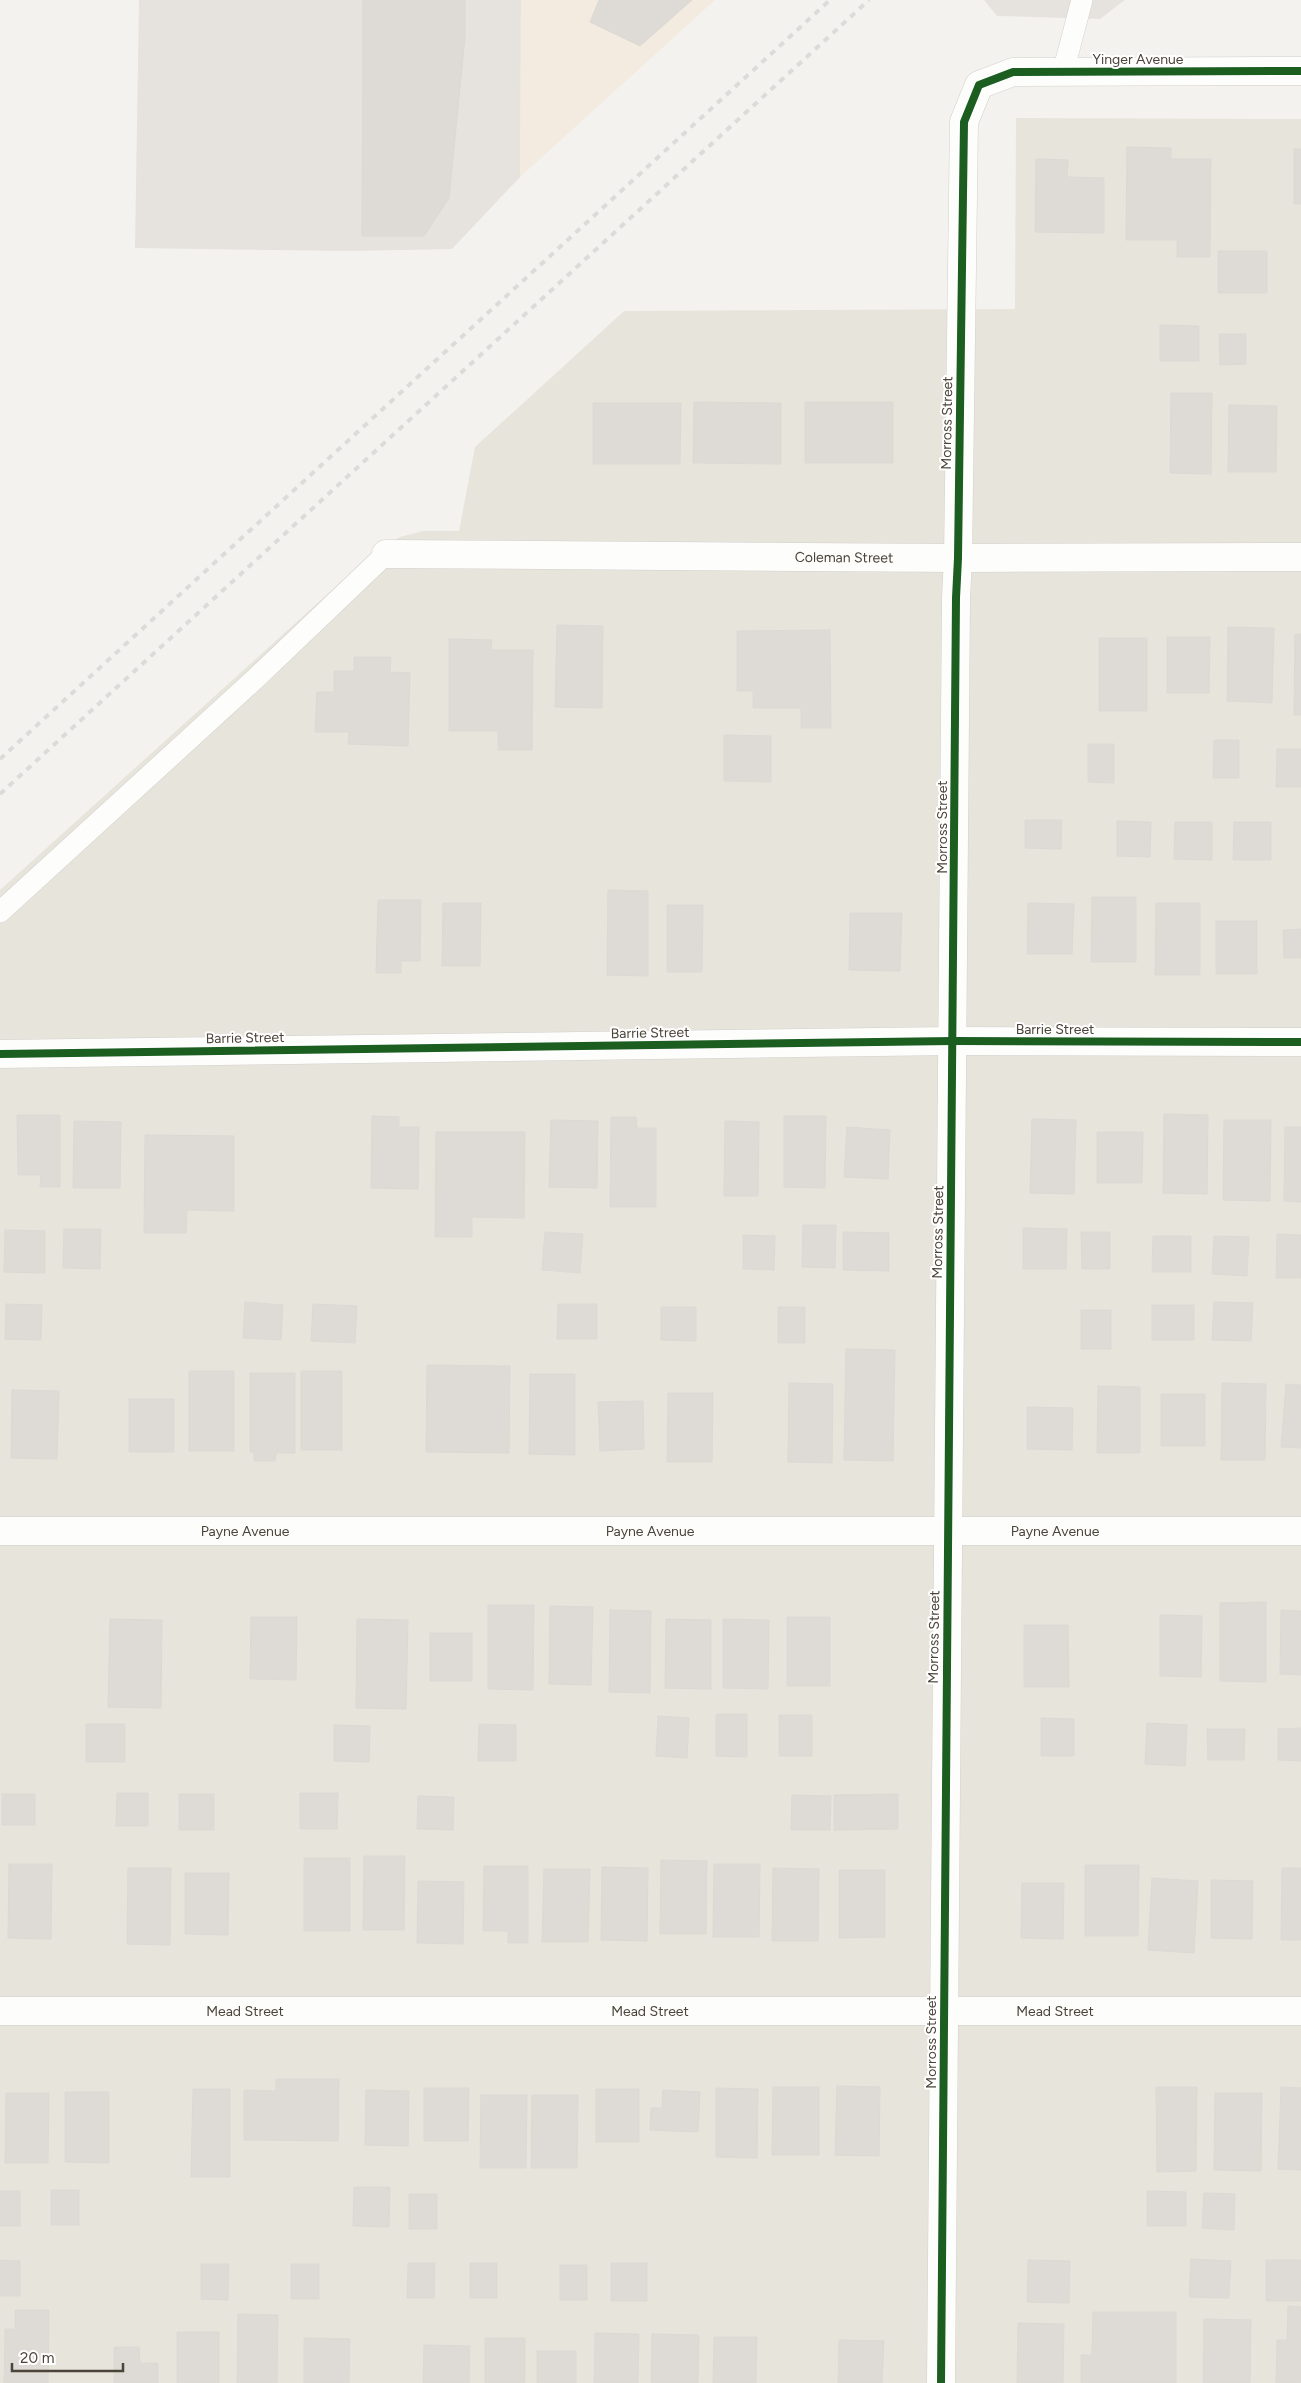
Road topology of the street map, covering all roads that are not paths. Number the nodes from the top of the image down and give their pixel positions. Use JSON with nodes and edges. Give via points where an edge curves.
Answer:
{"nodes":[{"id":1,"x":1082,"y":0,"type":"edge"},
{"id":2,"x":1301,"y":71,"type":"edge"},
{"id":3,"x":1064,"y":72,"type":"junction"},
{"id":4,"x":978,"y":85,"type":"joint"},
{"id":5,"x":386,"y":554,"type":"joint"},
{"id":6,"x":1301,"y":557,"type":"edge"},
{"id":7,"x":958,"y":558,"type":"junction"},
{"id":8,"x":0,"y":912,"type":"edge"},
{"id":9,"x":953,"y":1042,"type":"junction"},
{"id":10,"x":1301,"y":1042,"type":"edge"},
{"id":11,"x":0,"y":1054,"type":"edge"},
{"id":12,"x":0,"y":1531,"type":"edge"},
{"id":13,"x":948,"y":1531,"type":"junction"},
{"id":14,"x":1301,"y":1531,"type":"edge"},
{"id":15,"x":0,"y":2011,"type":"edge"},
{"id":16,"x":944,"y":2011,"type":"junction"},
{"id":17,"x":1301,"y":2011,"type":"edge"},
{"id":18,"x":941,"y":2383,"type":"edge"}],
"edges":[{"from":1,"to":3,"type":"lane"},
{"from":2,"to":3,"type":"street","name":"Yinger Avenue"},
{"from":3,"to":4,"type":"street","name":"Yinger Avenue","via":[[1012,72]]},
{"from":4,"to":7,"type":"street","name":"Morross Street","via":[[964,122]]},
{"from":5,"to":7,"type":"street","name":"Coleman Street"},
{"from":5,"to":8,"type":"lane","via":[[256,680]]},
{"from":6,"to":7,"type":"street","name":"Coleman Street"},
{"from":7,"to":9,"type":"street","name":"Morross Street"},
{"from":9,"to":10,"type":"street","name":"Barrie Street"},
{"from":9,"to":11,"type":"street","name":"Barrie Street"},
{"from":9,"to":13,"type":"street","name":"Morross Street"},
{"from":12,"to":13,"type":"street","name":"Payne Avenue"},
{"from":13,"to":14,"type":"street","name":"Payne Avenue"},
{"from":13,"to":16,"type":"street","name":"Morross Street"},
{"from":15,"to":16,"type":"street","name":"Mead Street"},
{"from":16,"to":17,"type":"street","name":"Mead Street"},
{"from":16,"to":18,"type":"street","name":"Morross Street"}]}
